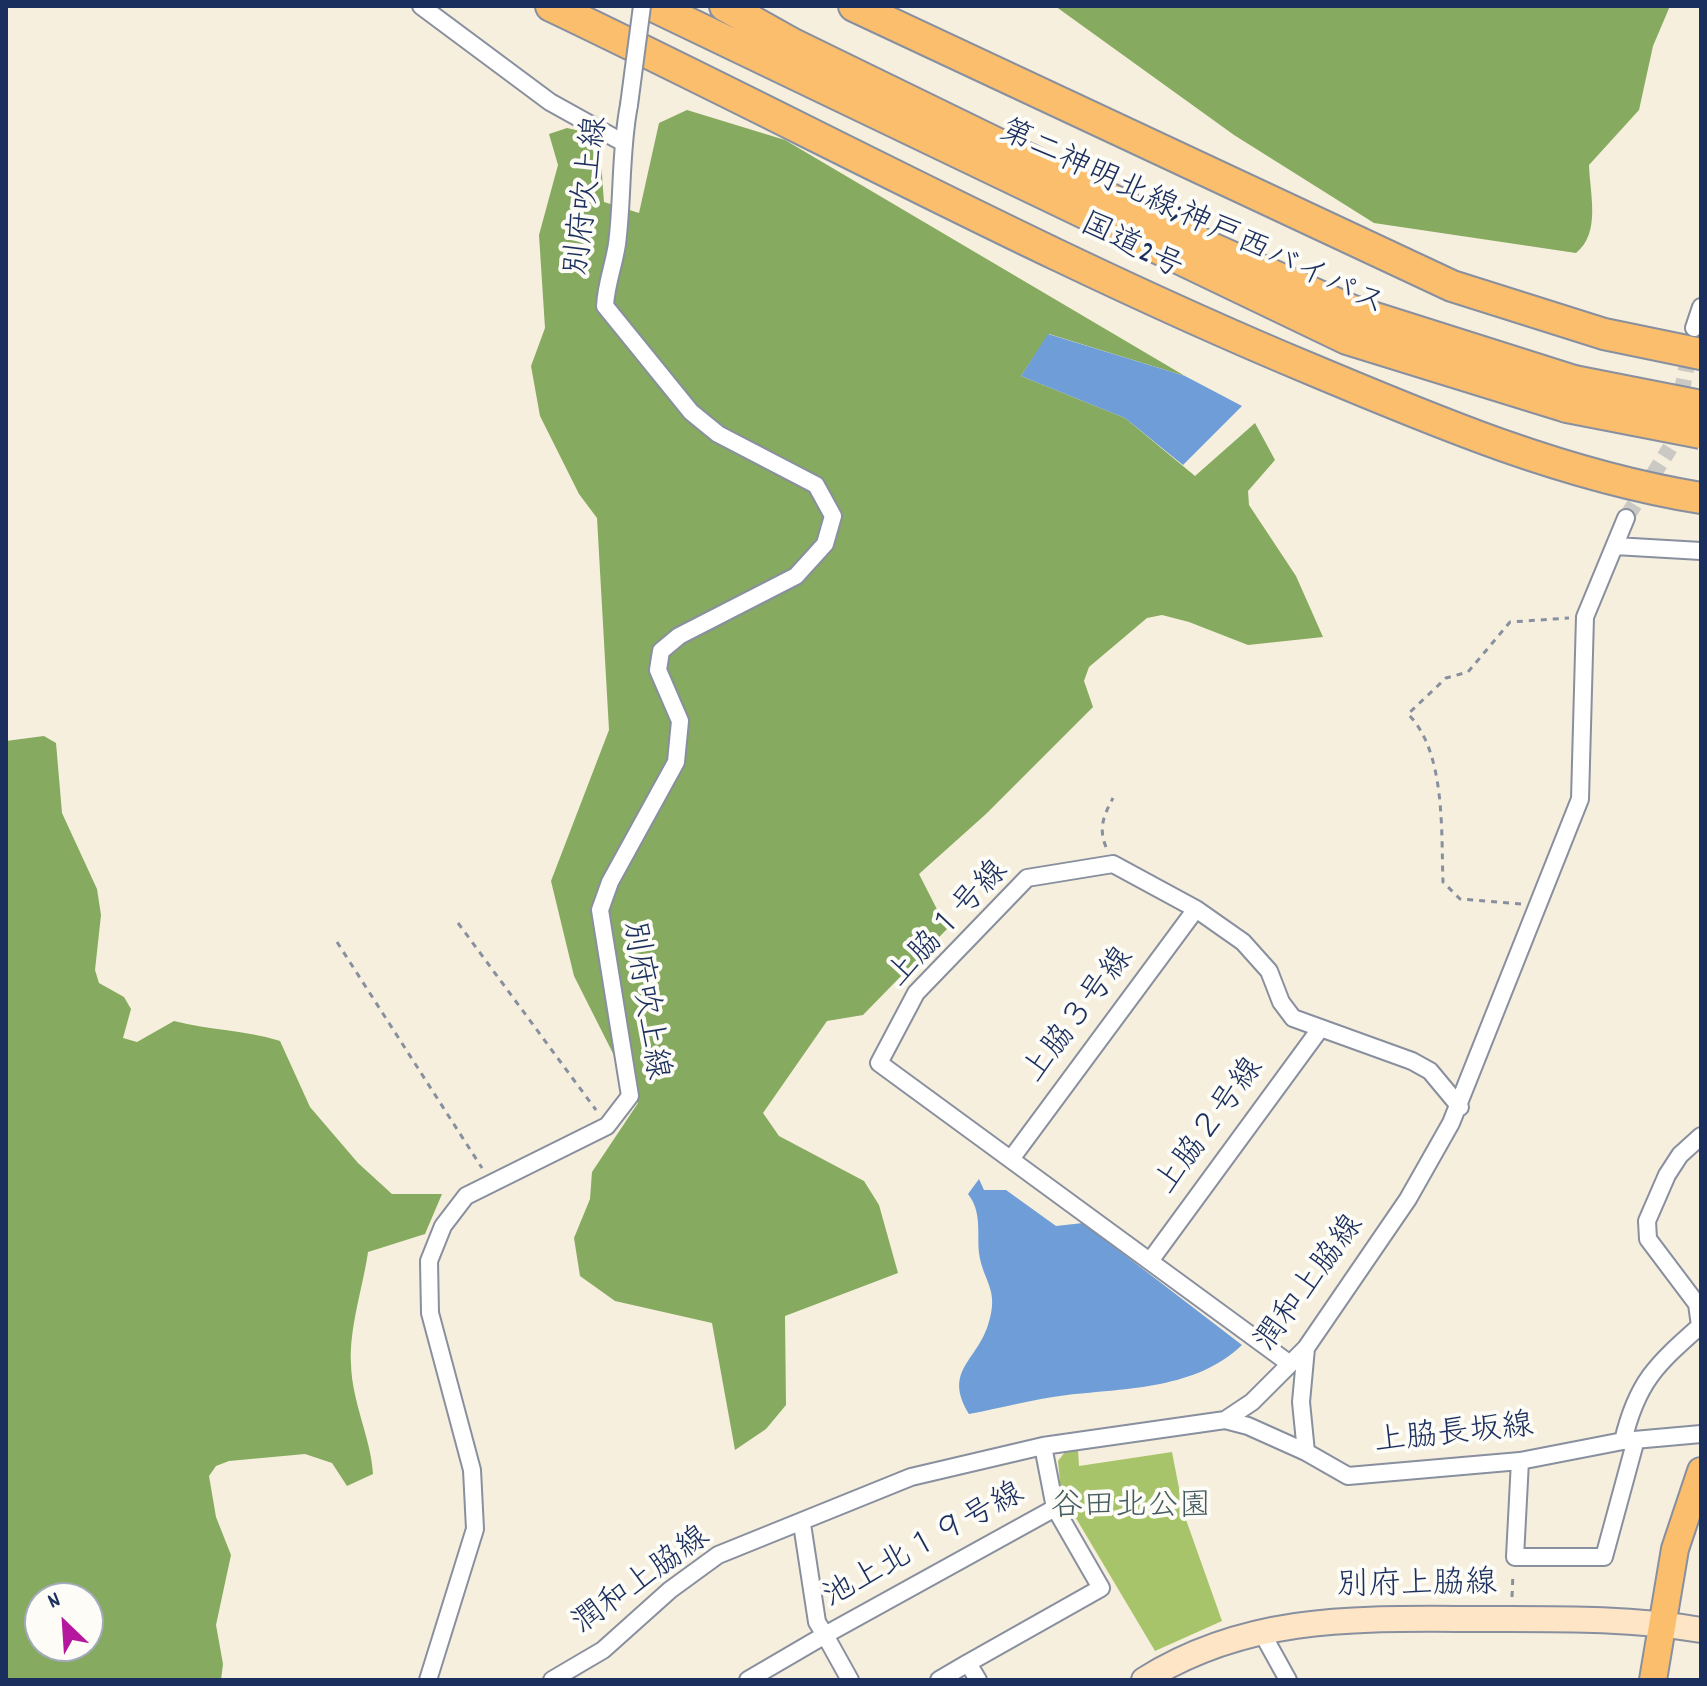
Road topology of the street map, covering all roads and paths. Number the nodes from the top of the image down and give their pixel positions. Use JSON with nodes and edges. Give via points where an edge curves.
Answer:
{"nodes":[{"id":1,"x":421,"y":6,"type":"edge"},
{"id":2,"x":551,"y":6,"type":"edge"},
{"id":3,"x":725,"y":6,"type":"edge"},
{"id":4,"x":854,"y":6,"type":"edge"},
{"id":5,"x":655,"y":9,"type":"edge"},
{"id":6,"x":622,"y":142,"type":"junction"},
{"id":7,"x":1701,"y":307,"type":"edge"},
{"id":8,"x":1697,"y":341,"type":"edge"},
{"id":9,"x":1570,"y":394,"type":"junction"},
{"id":10,"x":1691,"y":401,"type":"edge"},
{"id":11,"x":1701,"y":433,"type":"edge"},
{"id":12,"x":1670,"y":448,"type":"tunnel mouth"},
{"id":13,"x":1701,"y":498,"type":"edge"},
{"id":14,"x":1626,"y":518,"type":"tunnel mouth"},
{"id":15,"x":1615,"y":546,"type":"junction"},
{"id":16,"x":1701,"y":551,"type":"edge"},
{"id":17,"x":1585,"y":617,"type":"junction"},
{"id":18,"x":1113,"y":798,"type":"dead end"},
{"id":19,"x":1113,"y":864,"type":"junction"},
{"id":20,"x":1539,"y":905,"type":"junction"},
{"id":21,"x":1196,"y":909,"type":"junction"},
{"id":22,"x":458,"y":923,"type":"dead end"},
{"id":23,"x":337,"y":942,"type":"dead end"},
{"id":24,"x":1320,"y":1029,"type":"junction"},
{"id":25,"x":1460,"y":1107,"type":"junction"},
{"id":26,"x":607,"y":1126,"type":"junction"},
{"id":27,"x":1701,"y":1136,"type":"edge"},
{"id":28,"x":1011,"y":1159,"type":"junction"},
{"id":29,"x":491,"y":1182,"type":"junction"},
{"id":30,"x":1150,"y":1261,"type":"junction"},
{"id":31,"x":1306,"y":1348,"type":"junction"},
{"id":32,"x":1290,"y":1364,"type":"junction"},
{"id":33,"x":1225,"y":1420,"type":"junction"},
{"id":34,"x":1701,"y":1434,"type":"edge"},
{"id":35,"x":1629,"y":1442,"type":"junction"},
{"id":36,"x":1043,"y":1446,"type":"junction"},
{"id":37,"x":1306,"y":1452,"type":"junction"},
{"id":38,"x":1520,"y":1461,"type":"junction"},
{"id":39,"x":1701,"y":1471,"type":"edge"},
{"id":40,"x":1055,"y":1508,"type":"junction"},
{"id":41,"x":802,"y":1524,"type":"junction"},
{"id":42,"x":1515,"y":1557,"type":"junction"},
{"id":43,"x":1511,"y":1609,"type":"dead end"},
{"id":44,"x":1663,"y":1623,"type":"junction"},
{"id":45,"x":1701,"y":1630,"type":"edge"},
{"id":46,"x":1262,"y":1633,"type":"junction"},
{"id":47,"x":825,"y":1635,"type":"junction"},
{"id":48,"x":968,"y":1663,"type":"junction"},
{"id":49,"x":428,"y":1680,"type":"edge"},
{"id":50,"x":552,"y":1680,"type":"edge"},
{"id":51,"x":748,"y":1680,"type":"edge"},
{"id":52,"x":850,"y":1680,"type":"edge"},
{"id":53,"x":939,"y":1680,"type":"edge"},
{"id":54,"x":978,"y":1680,"type":"edge"},
{"id":55,"x":1144,"y":1680,"type":"edge"},
{"id":56,"x":1288,"y":1680,"type":"edge"},
{"id":57,"x":1653,"y":1680,"type":"edge"}],
"edges":[{"from":1,"to":6,"type":"street","via":[[550,102]]},
{"from":2,"to":13,"type":"highway","name":"国道2号","via":[[1215,329],[1531,457]]},
{"from":3,"to":9,"type":"highway","name":"第二神明北線;神戸西バイパス","via":[[1209,247],[1353,311]]},
{"from":4,"to":8,"type":"highway","via":[[1452,286],[1604,334]]},
{"from":5,"to":6,"type":"street","name":"別府吹上線","bridge":true},
{"from":5,"to":9,"type":"highway","name":"第二神明北線;神戸西バイパス","via":[[1347,339]]},
{"from":6,"to":26,"type":"street","name":"別府吹上線","via":[[617,245],[605,306],[691,412],[718,434],[816,485],[833,516],[825,544],[796,576],[679,636],[661,651],[658,670],[680,721],[676,762],[600,910],[630,1096]]},
{"from":7,"to":8,"type":"street"},
{"from":9,"to":10,"type":"highway","name":"第二神明北線;神戸西バイパス","bridge":true},
{"from":9,"to":11,"type":"highway","name":"第二神明北線;神戸西バイパス","bridge":true},
{"from":10,"to":12,"type":"street"},
{"from":14,"to":15,"type":"street","name":"潤和上脇線"},
{"from":15,"to":16,"type":"street"},
{"from":15,"to":17,"type":"street","name":"潤和上脇線"},
{"from":17,"to":20,"type":"street","name":"潤和上脇線","via":[[1580,799]]},
{"from":17,"to":20,"type":"path","via":[[1510,622],[1468,672],[1446,678],[1408,714],[1422,728],[1439,790],[1443,882],[1460,899]]},
{"from":18,"to":19,"type":"path","via":[[1101,834]]},
{"from":19,"to":21,"type":"street"},
{"from":19,"to":28,"type":"street","name":"上脇１号線","via":[[1027,878],[916,993],[879,1063]]},
{"from":20,"to":25,"type":"street","name":"潤和上脇線"},
{"from":21,"to":24,"type":"street","via":[[1243,942],[1269,971],[1293,1018]]},
{"from":21,"to":28,"type":"street","name":"上脇３号線"},
{"from":22,"to":26,"type":"path"},
{"from":23,"to":29,"type":"path"},
{"from":24,"to":25,"type":"street","via":[[1430,1071]]},
{"from":24,"to":30,"type":"street","name":"上脇２号線"},
{"from":25,"to":31,"type":"street","name":"潤和上脇線","via":[[1408,1199]]},
{"from":26,"to":29,"type":"street","name":"別府吹上線"},
{"from":27,"to":35,"type":"street","via":[[1667,1175],[1647,1221],[1648,1239],[1697,1304],[1700,1326],[1661,1361],[1632,1404]]},
{"from":28,"to":30,"type":"street","name":"上脇１号線"},
{"from":29,"to":49,"type":"street","name":"別府吹上線","via":[[466,1196],[443,1226],[429,1261],[430,1313],[472,1470],[475,1529]]},
{"from":30,"to":32,"type":"street","name":"上脇１号線"},
{"from":31,"to":32,"type":"street","name":"潤和上脇線"},
{"from":31,"to":37,"type":"street","via":[[1301,1402]]},
{"from":32,"to":33,"type":"street","name":"潤和上脇線"},
{"from":33,"to":36,"type":"street","name":"潤和上脇線"},
{"from":33,"to":37,"type":"street","name":"上脇長坂線"},
{"from":34,"to":35,"type":"street","name":"上脇長坂線"},
{"from":35,"to":38,"type":"street","name":"上脇長坂線"},
{"from":35,"to":42,"type":"street","via":[[1604,1557]]},
{"from":36,"to":40,"type":"street"},
{"from":36,"to":41,"type":"street","name":"潤和上脇線","via":[[911,1477]]},
{"from":37,"to":38,"type":"street","name":"上脇長坂線","via":[[1348,1476]]},
{"from":38,"to":42,"type":"street"},
{"from":39,"to":44,"type":"main road","via":[[1675,1549]]},
{"from":40,"to":47,"type":"street","name":"池上北１９号線"},
{"from":40,"to":48,"type":"street","via":[[1101,1588]]},
{"from":41,"to":47,"type":"street","via":[[817,1622]]},
{"from":41,"to":50,"type":"street","name":"潤和上脇線","via":[[718,1555],[603,1650]]},
{"from":42,"to":43,"type":"path"},
{"from":44,"to":45,"type":"street","name":"別府上脇線"},
{"from":44,"to":46,"type":"street","name":"別府上脇線","via":[[1333,1619]]},
{"from":44,"to":57,"type":"main road"},
{"from":46,"to":55,"type":"street","name":"別府上脇線","via":[[1172,1662]]},
{"from":46,"to":56,"type":"street"},
{"from":47,"to":51,"type":"street"},
{"from":47,"to":52,"type":"street","name":"池上北１９号線"},
{"from":48,"to":53,"type":"street"},
{"from":48,"to":54,"type":"street"}]}
